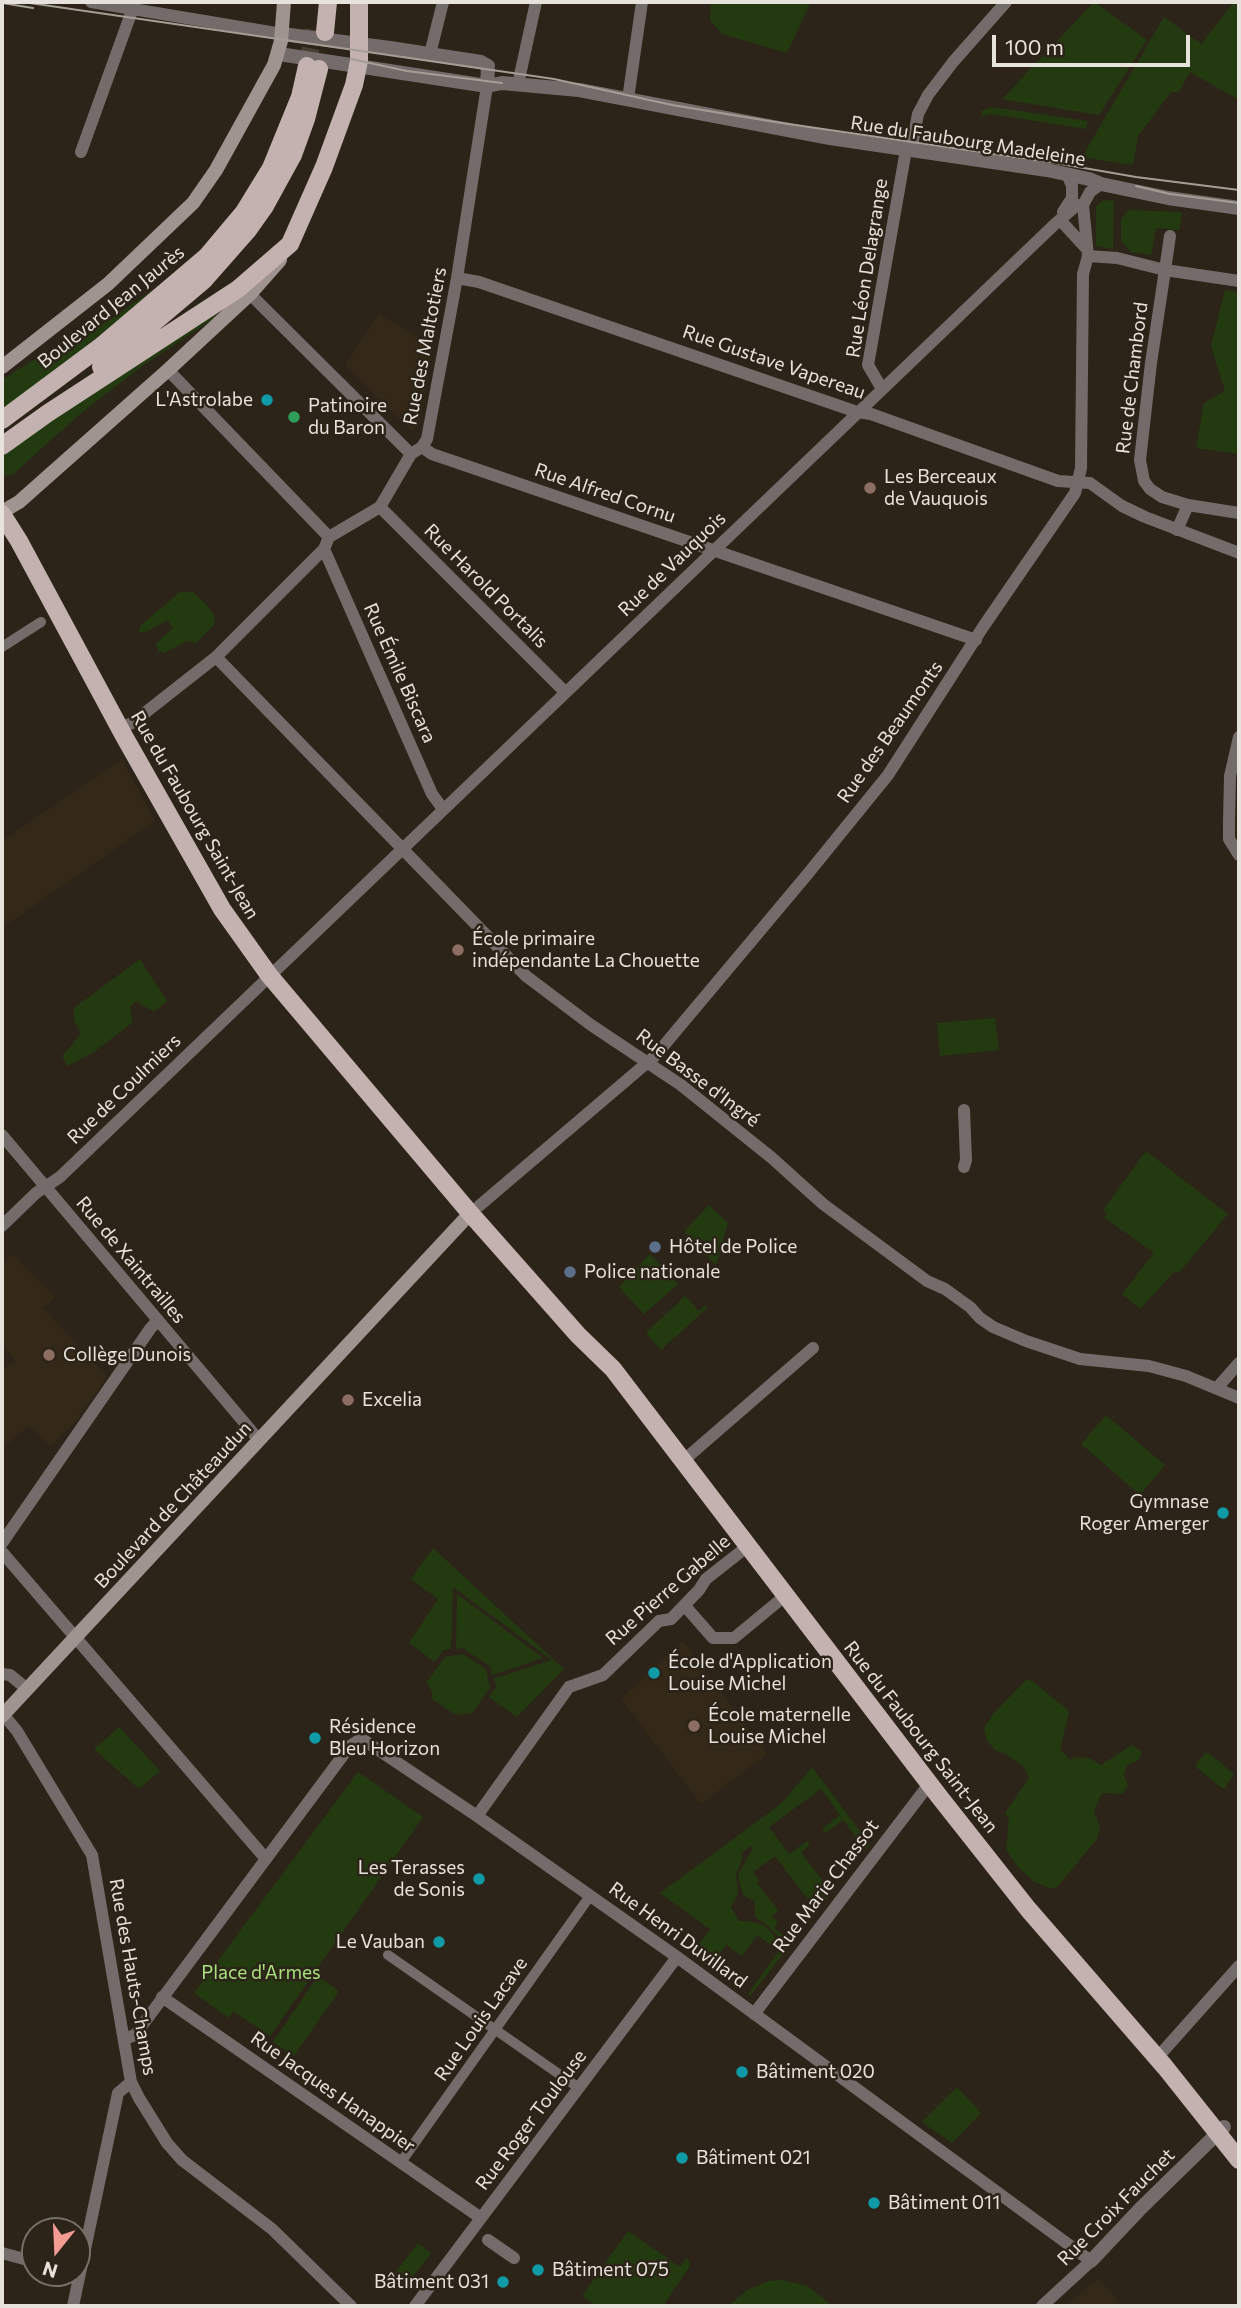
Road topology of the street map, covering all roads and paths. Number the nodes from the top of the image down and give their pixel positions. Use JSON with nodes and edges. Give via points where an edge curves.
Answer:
{"nodes":[{"id":1,"x":91,"y":2,"type":"edge"},
{"id":2,"x":284,"y":2,"type":"edge"},
{"id":3,"x":316,"y":2,"type":"edge"},
{"id":4,"x":328,"y":2,"type":"edge"},
{"id":5,"x":359,"y":2,"type":"edge"},
{"id":6,"x":443,"y":2,"type":"edge"},
{"id":7,"x":536,"y":2,"type":"edge"},
{"id":8,"x":642,"y":2,"type":"edge"},
{"id":9,"x":1006,"y":2,"type":"edge"},
{"id":10,"x":133,"y":8,"type":"junction"},
{"id":11,"x":282,"y":34,"type":"junction"},
{"id":12,"x":359,"y":44,"type":"junction"},
{"id":13,"x":279,"y":54,"type":"junction"},
{"id":14,"x":430,"y":54,"type":"junction"},
{"id":15,"x":359,"y":67,"type":"junction"},
{"id":16,"x":495,"y":84,"type":"junction"},
{"id":17,"x":518,"y":84,"type":"junction"},
{"id":18,"x":628,"y":99,"type":"junction"},
{"id":19,"x":908,"y":150,"type":"junction"},
{"id":20,"x":81,"y":152,"type":"dead end"},
{"id":21,"x":1067,"y":174,"type":"junction"},
{"id":22,"x":1101,"y":184,"type":"junction"},
{"id":23,"x":1083,"y":205,"type":"junction"},
{"id":24,"x":1239,"y":208,"type":"edge"},
{"id":25,"x":1058,"y":222,"type":"junction"},
{"id":26,"x":1170,"y":236,"type":"dead end"},
{"id":27,"x":289,"y":244,"type":"junction"},
{"id":28,"x":1086,"y":251,"type":"junction"},
{"id":29,"x":1165,"y":270,"type":"junction"},
{"id":30,"x":457,"y":278,"type":"junction"},
{"id":31,"x":1239,"y":281,"type":"edge"},
{"id":32,"x":250,"y":295,"type":"junction"},
{"id":33,"x":2,"y":368,"type":"edge"},
{"id":34,"x":167,"y":370,"type":"junction"},
{"id":35,"x":882,"y":389,"type":"junction"},
{"id":36,"x":857,"y":412,"type":"junction"},
{"id":37,"x":48,"y":413,"type":"junction"},
{"id":38,"x":2,"y":420,"type":"edge"},
{"id":39,"x":2,"y":446,"type":"edge"},
{"id":40,"x":416,"y":450,"type":"junction"},
{"id":41,"x":1078,"y":483,"type":"junction"},
{"id":42,"x":1188,"y":505,"type":"junction"},
{"id":43,"x":380,"y":507,"type":"junction"},
{"id":44,"x":2,"y":513,"type":"edge"},
{"id":45,"x":1239,"y":513,"type":"edge"},
{"id":46,"x":1177,"y":530,"type":"junction"},
{"id":47,"x":326,"y":543,"type":"junction"},
{"id":48,"x":714,"y":551,"type":"junction"},
{"id":49,"x":1239,"y":553,"type":"edge"},
{"id":50,"x":43,"y":621,"type":"dead end"},
{"id":51,"x":976,"y":640,"type":"junction"},
{"id":52,"x":2,"y":647,"type":"edge"},
{"id":53,"x":216,"y":657,"type":"junction"},
{"id":54,"x":565,"y":692,"type":"junction"},
{"id":55,"x":120,"y":728,"type":"junction"},
{"id":56,"x":1239,"y":737,"type":"edge"},
{"id":57,"x":443,"y":809,"type":"junction"},
{"id":58,"x":402,"y":849,"type":"junction"},
{"id":59,"x":1239,"y":855,"type":"edge"},
{"id":60,"x":268,"y":975,"type":"junction"},
{"id":61,"x":647,"y":1063,"type":"junction"},
{"id":62,"x":964,"y":1110,"type":"dead end"},
{"id":63,"x":2,"y":1135,"type":"edge"},
{"id":64,"x":964,"y":1167,"type":"dead end"},
{"id":65,"x":46,"y":1187,"type":"junction"},
{"id":66,"x":476,"y":1216,"type":"junction"},
{"id":67,"x":2,"y":1226,"type":"edge"},
{"id":68,"x":157,"y":1321,"type":"junction"},
{"id":69,"x":813,"y":1348,"type":"dead end"},
{"id":70,"x":602,"y":1356,"type":"junction"},
{"id":71,"x":1239,"y":1363,"type":"edge"},
{"id":72,"x":1217,"y":1388,"type":"junction"},
{"id":73,"x":1239,"y":1398,"type":"edge"},
{"id":74,"x":260,"y":1440,"type":"junction"},
{"id":75,"x":684,"y":1460,"type":"junction"},
{"id":76,"x":2,"y":1543,"type":"edge"},
{"id":77,"x":748,"y":1546,"type":"junction"},
{"id":78,"x":2,"y":1552,"type":"edge"},
{"id":79,"x":787,"y":1596,"type":"junction"},
{"id":80,"x":685,"y":1606,"type":"junction"},
{"id":81,"x":75,"y":1638,"type":"junction"},
{"id":82,"x":2,"y":1674,"type":"edge"},
{"id":83,"x":27,"y":1689,"type":"junction"},
{"id":84,"x":2,"y":1715,"type":"edge"},
{"id":85,"x":929,"y":1783,"type":"junction"},
{"id":86,"x":477,"y":1816,"type":"junction"},
{"id":87,"x":266,"y":1859,"type":"junction"},
{"id":88,"x":590,"y":1896,"type":"junction"},
{"id":89,"x":388,"y":1955,"type":"dead end"},
{"id":90,"x":677,"y":1957,"type":"junction"},
{"id":91,"x":1239,"y":1966,"type":"edge"},
{"id":92,"x":162,"y":1997,"type":"junction"},
{"id":93,"x":754,"y":2014,"type":"junction"},
{"id":94,"x":495,"y":2030,"type":"junction"},
{"id":95,"x":124,"y":2039,"type":"junction"},
{"id":96,"x":1157,"y":2058,"type":"junction"},
{"id":97,"x":131,"y":2082,"type":"junction"},
{"id":98,"x":579,"y":2088,"type":"junction"},
{"id":99,"x":1226,"y":2143,"type":"edge"},
{"id":100,"x":401,"y":2162,"type":"junction"},
{"id":101,"x":89,"y":2217,"type":"edge"},
{"id":102,"x":481,"y":2218,"type":"junction"},
{"id":103,"x":488,"y":2240,"type":"dead end"},
{"id":104,"x":2,"y":2253,"type":"edge"},
{"id":105,"x":21,"y":2258,"type":"edge"},
{"id":106,"x":514,"y":2258,"type":"dead end"},
{"id":107,"x":1091,"y":2261,"type":"junction"},
{"id":108,"x":75,"y":2287,"type":"edge"},
{"id":109,"x":73,"y":2306,"type":"edge"},
{"id":110,"x":351,"y":2306,"type":"edge"},
{"id":111,"x":415,"y":2306,"type":"edge"},
{"id":112,"x":1042,"y":2306,"type":"edge"}],
"edges":[{"from":1,"to":10,"type":"street"},
{"from":2,"to":11,"type":"main road","name":"Boulevard Jean Jaurès"},
{"from":3,"to":4,"type":"main road","via":[[320,31]]},
{"from":5,"to":12,"type":"main road","name":"Boulevard Jean Jaurès"},
{"from":6,"to":14,"type":"street"},
{"from":7,"to":17,"type":"street"},
{"from":8,"to":18,"type":"street"},
{"from":9,"to":19,"type":"street","name":"Rue Léon Delagrange","via":[[928,96]]},
{"from":10,"to":11,"type":"street"},
{"from":10,"to":20,"type":"street"},
{"from":11,"to":12,"type":"street"},
{"from":11,"to":13,"type":"main road","name":"Boulevard Jean Jaurès"},
{"from":12,"to":14,"type":"street"},
{"from":12,"to":15,"type":"main road","name":"Boulevard Jean Jaurès"},
{"from":13,"to":15,"type":"street"},
{"from":13,"to":33,"type":"main road","name":"Boulevard Jean Jaurès","via":[[193,203],[108,284]]},
{"from":14,"to":16,"type":"street","via":[[481,62],[488,66]]},
{"from":15,"to":16,"type":"street"},
{"from":15,"to":27,"type":"main road","name":"Boulevard Jean Jaurès","via":[[324,167]]},
{"from":16,"to":17,"type":"street","name":"Rue du Faubourg Madeleine"},
{"from":16,"to":30,"type":"street","name":"Rue des Maltotiers"},
{"from":17,"to":18,"type":"street","name":"Rue du Faubourg Madeleine"},
{"from":18,"to":19,"type":"street","name":"Rue du Faubourg Madeleine"},
{"from":19,"to":21,"type":"street","name":"Rue du Faubourg Madeleine"},
{"from":19,"to":35,"type":"street","name":"Rue Léon Delagrange","via":[[868,365]]},
{"from":21,"to":22,"type":"street","name":"Rue du Faubourg Madeleine"},
{"from":21,"to":25,"type":"street","via":[[1072,198]]},
{"from":22,"to":23,"type":"street","name":"Rue de Vauquois"},
{"from":22,"to":24,"type":"street","name":"Rue du Faubourg Madeleine"},
{"from":23,"to":25,"type":"street","name":"Rue de Vauquois"},
{"from":23,"to":28,"type":"street","name":"Rue des Beaumonts"},
{"from":25,"to":28,"type":"street"},
{"from":25,"to":35,"type":"street","name":"Rue de Vauquois"},
{"from":26,"to":29,"type":"street","name":"Rue de Chambord"},
{"from":27,"to":32,"type":"main road","name":"Boulevard Jean Jaurès"},
{"from":27,"to":37,"type":"main road","name":"Boulevard Jean Jaurès","via":[[238,289]]},
{"from":28,"to":29,"type":"street"},
{"from":28,"to":41,"type":"street","name":"Rue des Beaumonts"},
{"from":29,"to":31,"type":"street"},
{"from":29,"to":42,"type":"street","name":"Rue de Chambord","via":[[1140,460],[1150,489]]},
{"from":30,"to":36,"type":"street","name":"Rue Gustave Vapereau"},
{"from":30,"to":40,"type":"street","name":"Rue des Maltotiers","via":[[429,432]]},
{"from":32,"to":34,"type":"main road","name":"Boulevard Jean Jaurès"},
{"from":32,"to":40,"type":"street"},
{"from":34,"to":44,"type":"main road","name":"Boulevard Jean Jaurès"},
{"from":34,"to":47,"type":"street"},
{"from":35,"to":36,"type":"street","name":"Rue de Vauquois"},
{"from":36,"to":41,"type":"street","name":"Rue Gustave Vapereau","via":[[1058,481]]},
{"from":36,"to":48,"type":"street","name":"Rue de Vauquois"},
{"from":37,"to":38,"type":"main road","name":"Boulevard Jean Jaurès","via":[[204,280],[248,230],[293,155],[306,119],[313,67],[271,168],[244,212],[207,256],[110,339]]},
{"from":37,"to":39,"type":"main road","name":"Boulevard Jean Jaurès"},
{"from":40,"to":43,"type":"street","name":"Rue des Maltotiers"},
{"from":40,"to":48,"type":"street","name":"Rue Alfred Cornu"},
{"from":41,"to":46,"type":"street","name":"Rue Gustave Vapereau","via":[[1090,483],[1122,506]]},
{"from":41,"to":51,"type":"street","name":"Rue des Beaumonts"},
{"from":42,"to":45,"type":"street","name":"Rue de Chambord"},
{"from":42,"to":46,"type":"street"},
{"from":43,"to":47,"type":"street","name":"Rue des Maltotiers"},
{"from":43,"to":54,"type":"street","name":"Rue Harold Portalis"},
{"from":44,"to":55,"type":"main road","name":"Rue du Faubourg Saint-Jean"},
{"from":46,"to":49,"type":"street","name":"Rue Gustave Vapereau"},
{"from":47,"to":53,"type":"street","name":"Rue des Maltotiers"},
{"from":47,"to":57,"type":"street","name":"Rue Émile Biscara","via":[[432,794]]},
{"from":48,"to":51,"type":"street","name":"Rue Alfred Cornu"},
{"from":48,"to":54,"type":"street","name":"Rue de Vauquois"},
{"from":50,"to":52,"type":"street"},
{"from":51,"to":61,"type":"street","name":"Rue des Beaumonts","via":[[888,775]]},
{"from":53,"to":55,"type":"street","name":"Rue des Maltotiers"},
{"from":53,"to":58,"type":"street","name":"Rue Basse d'Ingré"},
{"from":54,"to":57,"type":"street","name":"Rue de Vauquois"},
{"from":55,"to":60,"type":"main road","name":"Rue du Faubourg Saint-Jean","via":[[222,909]]},
{"from":56,"to":59,"type":"street","via":[[1230,776],[1229,822],[1229,839]]},
{"from":57,"to":58,"type":"street","name":"Rue de Vauquois"},
{"from":58,"to":60,"type":"street","name":"Rue de Vauquois"},
{"from":58,"to":61,"type":"street","name":"Rue Basse d'Ingré","via":[[526,976]]},
{"from":60,"to":65,"type":"street","name":"Rue de Coulmiers"},
{"from":60,"to":66,"type":"main road","name":"Rue du Faubourg Saint-Jean","via":[[387,1112],[413,1135]]},
{"from":61,"to":66,"type":"street","name":"Rue des Beaumonts"},
{"from":61,"to":72,"type":"street","name":"Rue Basse d'Ingré","via":[[681,1085],[823,1204],[993,1327],[1080,1359],[1142,1364]]},
{"from":62,"to":64,"type":"street"},
{"from":63,"to":65,"type":"street","name":"Rue de Xaintrailles"},
{"from":65,"to":67,"type":"street","name":"Rue de Coulmiers"},
{"from":65,"to":68,"type":"street","name":"Rue de Xaintrailles"},
{"from":66,"to":70,"type":"main road","name":"Rue du Faubourg Saint-Jean","via":[[578,1335]]},
{"from":66,"to":70,"type":"main road","name":"Rue du Faubourg Saint-Jean","via":[[563,1302]]},
{"from":66,"to":74,"type":"main road","name":"Boulevard de Châteaudun"},
{"from":68,"to":74,"type":"street","name":"Rue de Xaintrailles"},
{"from":68,"to":76,"type":"street"},
{"from":69,"to":75,"type":"street"},
{"from":70,"to":75,"type":"main road","name":"Rue du Faubourg Saint-Jean"},
{"from":71,"to":72,"type":"street"},
{"from":72,"to":73,"type":"street","name":"Rue Basse d'Ingré"},
{"from":74,"to":81,"type":"main road","name":"Boulevard de Châteaudun"},
{"from":75,"to":77,"type":"main road","name":"Rue du Faubourg Saint-Jean"},
{"from":77,"to":79,"type":"main road","name":"Rue du Faubourg Saint-Jean"},
{"from":77,"to":80,"type":"street","name":"Rue Pierre Gabelle","via":[[706,1578]]},
{"from":78,"to":81,"type":"street"},
{"from":79,"to":80,"type":"street","via":[[734,1638],[713,1638]]},
{"from":79,"to":85,"type":"main road","name":"Rue du Faubourg Saint-Jean"},
{"from":80,"to":86,"type":"street","name":"Rue Pierre Gabelle","via":[[671,1619],[659,1621],[603,1675],[569,1687]]},
{"from":81,"to":83,"type":"main road","name":"Boulevard de Châteaudun"},
{"from":81,"to":87,"type":"street"},
{"from":82,"to":83,"type":"street"},
{"from":83,"to":84,"type":"main road","name":"Boulevard de Châteaudun"},
{"from":84,"to":95,"type":"street","name":"Rue des Hauts-Champs","via":[[92,1855]]},
{"from":85,"to":93,"type":"street","name":"Rue Marie Chassot"},
{"from":85,"to":96,"type":"main road","name":"Rue du Faubourg Saint-Jean","via":[[1028,1909]]},
{"from":86,"to":87,"type":"street","name":"Rue Henri Duvillard","via":[[359,1740]]},
{"from":86,"to":88,"type":"street","name":"Rue Henri Duvillard"},
{"from":87,"to":92,"type":"street"},
{"from":88,"to":90,"type":"street","name":"Rue Henri Duvillard"},
{"from":88,"to":94,"type":"street","name":"Rue Louis Lacave"},
{"from":89,"to":94,"type":"street"},
{"from":90,"to":93,"type":"street","name":"Rue Henri Duvillard"},
{"from":90,"to":98,"type":"street","name":"Rue Roger Toulouse"},
{"from":91,"to":96,"type":"street"},
{"from":92,"to":95,"type":"street","via":[[135,2035]]},
{"from":92,"to":100,"type":"street","name":"Rue Jacques Hanappier"},
{"from":93,"to":107,"type":"street","name":"Rue Henri Duvillard"},
{"from":94,"to":98,"type":"street"},
{"from":94,"to":100,"type":"street","name":"Rue Louis Lacave"},
{"from":95,"to":97,"type":"street","name":"Rue des Hauts-Champs"},
{"from":96,"to":99,"type":"main road","name":"Rue du Faubourg Saint-Jean"},
{"from":97,"to":101,"type":"street","via":[[118,2094]]},
{"from":97,"to":110,"type":"street","name":"Rue des Hauts-Champs","via":[[182,2160],[272,2229]]},
{"from":98,"to":102,"type":"street","name":"Rue Roger Toulouse"},
{"from":99,"to":107,"type":"street","name":"Rue Croix Fauchet"},
{"from":100,"to":102,"type":"street","name":"Rue Jacques Hanappier"},
{"from":102,"to":111,"type":"street","name":"Rue Roger Toulouse"},
{"from":103,"to":106,"type":"street"},
{"from":104,"to":105,"type":"street"},
{"from":107,"to":112,"type":"street","name":"Rue Croix Fauchet"},
{"from":108,"to":109,"type":"street"}]}
